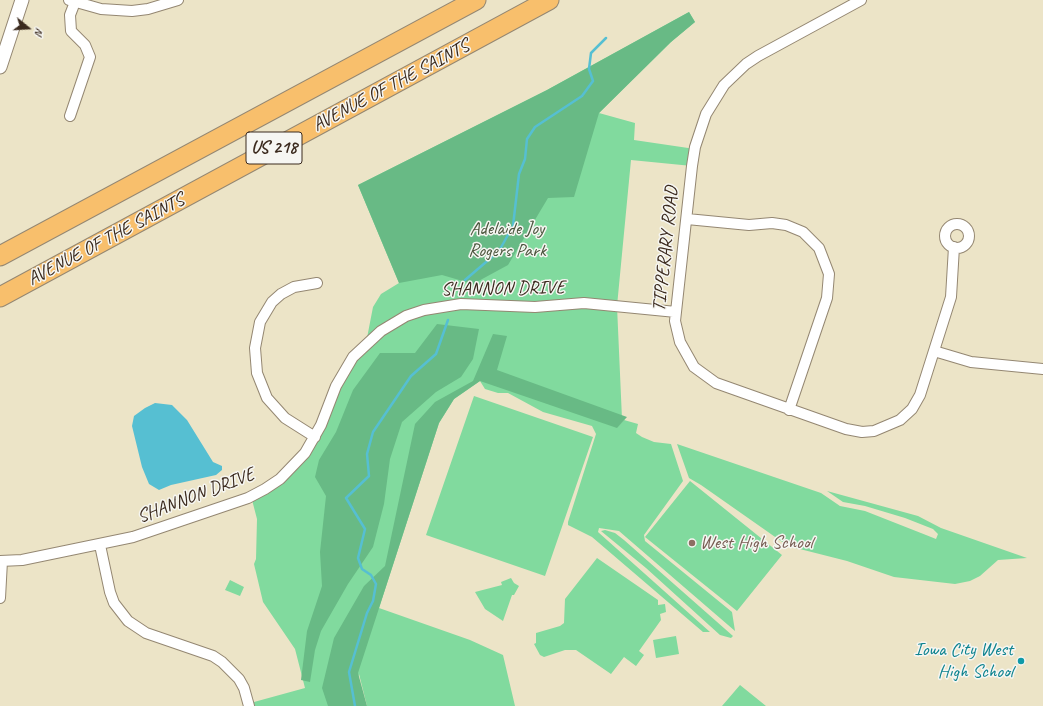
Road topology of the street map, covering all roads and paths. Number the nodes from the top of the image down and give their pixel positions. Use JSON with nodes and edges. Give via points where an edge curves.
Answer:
{"nodes":[{"id":1,"x":22,"y":0,"type":"edge"},
{"id":2,"x":178,"y":0,"type":"edge"},
{"id":3,"x":476,"y":0,"type":"edge"},
{"id":4,"x":549,"y":0,"type":"edge"},
{"id":5,"x":861,"y":0,"type":"edge"},
{"id":6,"x":72,"y":1,"type":"edge"},
{"id":7,"x":0,"y":67,"type":"edge"},
{"id":8,"x":70,"y":116,"type":"dead end"},
{"id":9,"x":687,"y":219,"type":"junction"},
{"id":10,"x":954,"y":247,"type":"dead end"},
{"id":11,"x":0,"y":256,"type":"edge"},
{"id":12,"x":317,"y":283,"type":"dead end"},
{"id":13,"x":0,"y":296,"type":"edge"},
{"id":14,"x":676,"y":312,"type":"junction"},
{"id":15,"x":934,"y":351,"type":"junction"},
{"id":16,"x":1043,"y":369,"type":"edge"},
{"id":17,"x":789,"y":410,"type":"junction"},
{"id":18,"x":315,"y":437,"type":"junction"},
{"id":19,"x":100,"y":545,"type":"junction"},
{"id":20,"x":1,"y":561,"type":"edge"},
{"id":21,"x":0,"y":598,"type":"edge"},
{"id":22,"x":249,"y":706,"type":"edge"}],
"edges":[{"from":1,"to":7,"type":"street"},
{"from":2,"to":6,"type":"street","via":[[132,11],[100,9]]},
{"from":3,"to":11,"type":"highway","name":"AVENUE OF THE SAINTS","number":"US 218"},
{"from":4,"to":13,"type":"highway","name":"AVENUE OF THE SAINTS","number":"US 218"},
{"from":5,"to":9,"type":"street","name":"TIPPERARY ROAD","via":[[758,56],[724,85],[706,114],[699,132]]},
{"from":6,"to":8,"type":"street","via":[[71,31],[85,45],[90,57]]},
{"from":9,"to":14,"type":"street","name":"TIPPERARY ROAD"},
{"from":9,"to":17,"type":"street","via":[[749,225],[786,225],[803,232],[819,248],[829,274],[827,298]]},
{"from":10,"to":15,"type":"street","name":"TIPPERARY ROAD","via":[[952,296]]},
{"from":12,"to":18,"type":"street","via":[[294,287],[272,302],[260,322],[255,348],[257,372],[267,398],[285,418]]},
{"from":14,"to":17,"type":"street","name":"TIPPERARY ROAD","via":[[675,321],[682,348],[701,374],[732,390]]},
{"from":14,"to":18,"type":"street","name":"SHANNON DRIVE","via":[[584,303],[535,307],[461,304],[424,310],[406,316],[381,331],[353,357],[336,386]]},
{"from":15,"to":16,"type":"street","via":[[971,362]]},
{"from":15,"to":17,"type":"street","name":"TIPPERARY ROAD","via":[[920,395],[912,408],[888,427],[874,432],[862,432]]},
{"from":18,"to":19,"type":"street","name":"SHANNON DRIVE","via":[[294,466],[275,482],[251,496],[133,537]]},
{"from":19,"to":20,"type":"street","name":"SHANNON DRIVE","via":[[22,560]]},
{"from":19,"to":22,"type":"street","via":[[114,603],[128,621],[146,633],[213,656],[222,662],[239,679]]},
{"from":20,"to":21,"type":"street"}]}
